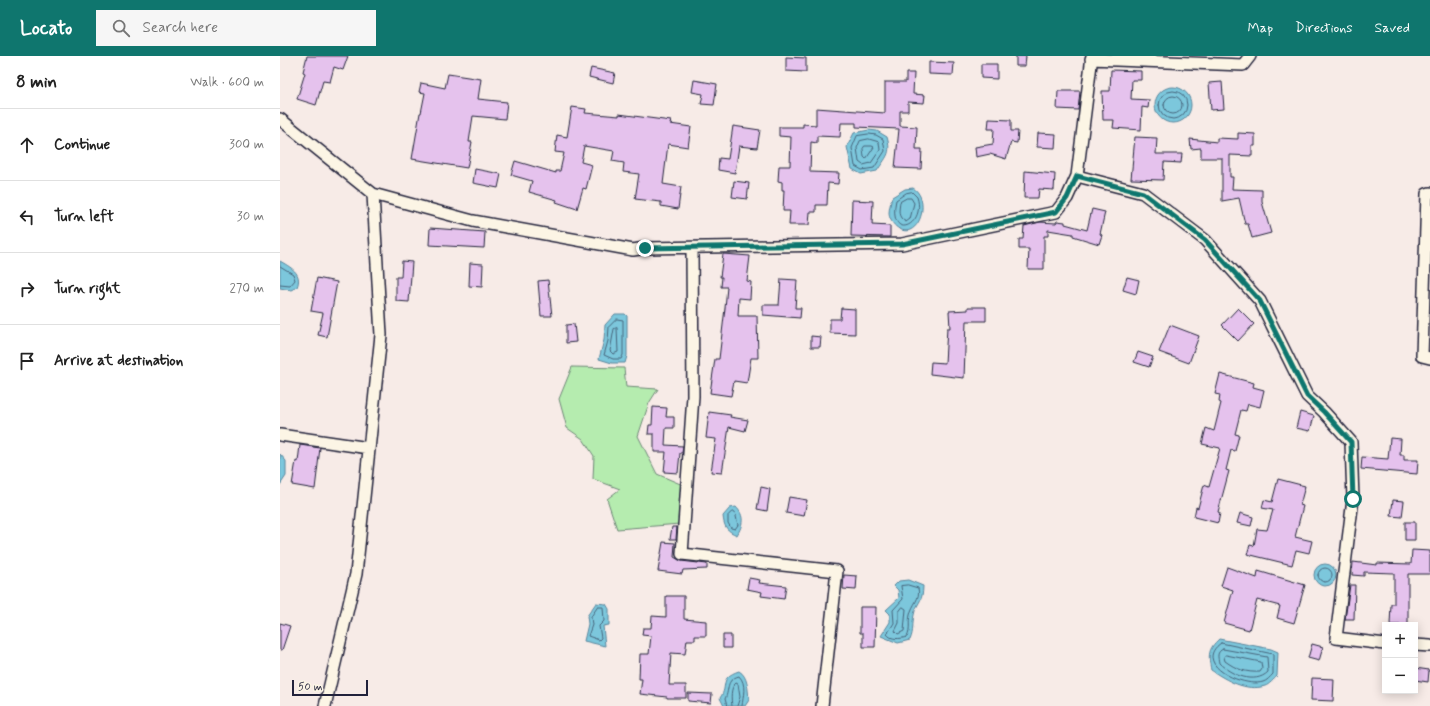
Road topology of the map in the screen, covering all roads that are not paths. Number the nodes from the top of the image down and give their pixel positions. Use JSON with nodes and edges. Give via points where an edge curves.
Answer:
{"nodes":[{"id":1,"x":1250,"y":56,"type":"edge"},
{"id":2,"x":1092,"y":58,"type":"edge"},
{"id":3,"x":280,"y":119,"type":"edge"},
{"id":4,"x":1077,"y":176,"type":"junction"},
{"id":5,"x":1430,"y":193,"type":"edge"},
{"id":6,"x":373,"y":194,"type":"junction"},
{"id":7,"x":692,"y":248,"type":"junction"},
{"id":8,"x":1430,"y":358,"type":"edge"},
{"id":9,"x":280,"y":435,"type":"edge"},
{"id":10,"x":369,"y":448,"type":"junction"},
{"id":11,"x":1382,"y":644,"type":"edge"},
{"id":12,"x":1418,"y":645,"type":"edge"},
{"id":13,"x":1430,"y":646,"type":"edge"},
{"id":14,"x":325,"y":706,"type":"edge"},
{"id":15,"x":822,"y":706,"type":"edge"}],
"edges":[{"from":1,"to":2,"type":"street","via":[[1243,64]]},
{"from":2,"to":4,"type":"street"},
{"from":3,"to":6,"type":"street"},
{"from":4,"to":7,"type":"street","via":[[1067,198],[1056,212],[902,244]]},
{"from":4,"to":11,"type":"street","via":[[1143,193],[1205,240],[1260,301],[1307,396],[1351,442],[1353,499],[1336,638]]},
{"from":5,"to":8,"type":"street","via":[[1427,194],[1422,356]]},
{"from":6,"to":7,"type":"street","via":[[473,221],[633,250]]},
{"from":6,"to":10,"type":"street","via":[[380,335]]},
{"from":7,"to":15,"type":"street","via":[[693,396],[682,554],[837,571]]},
{"from":9,"to":10,"type":"street"},
{"from":10,"to":14,"type":"street","via":[[356,574]]},
{"from":12,"to":13,"type":"street"}]}
